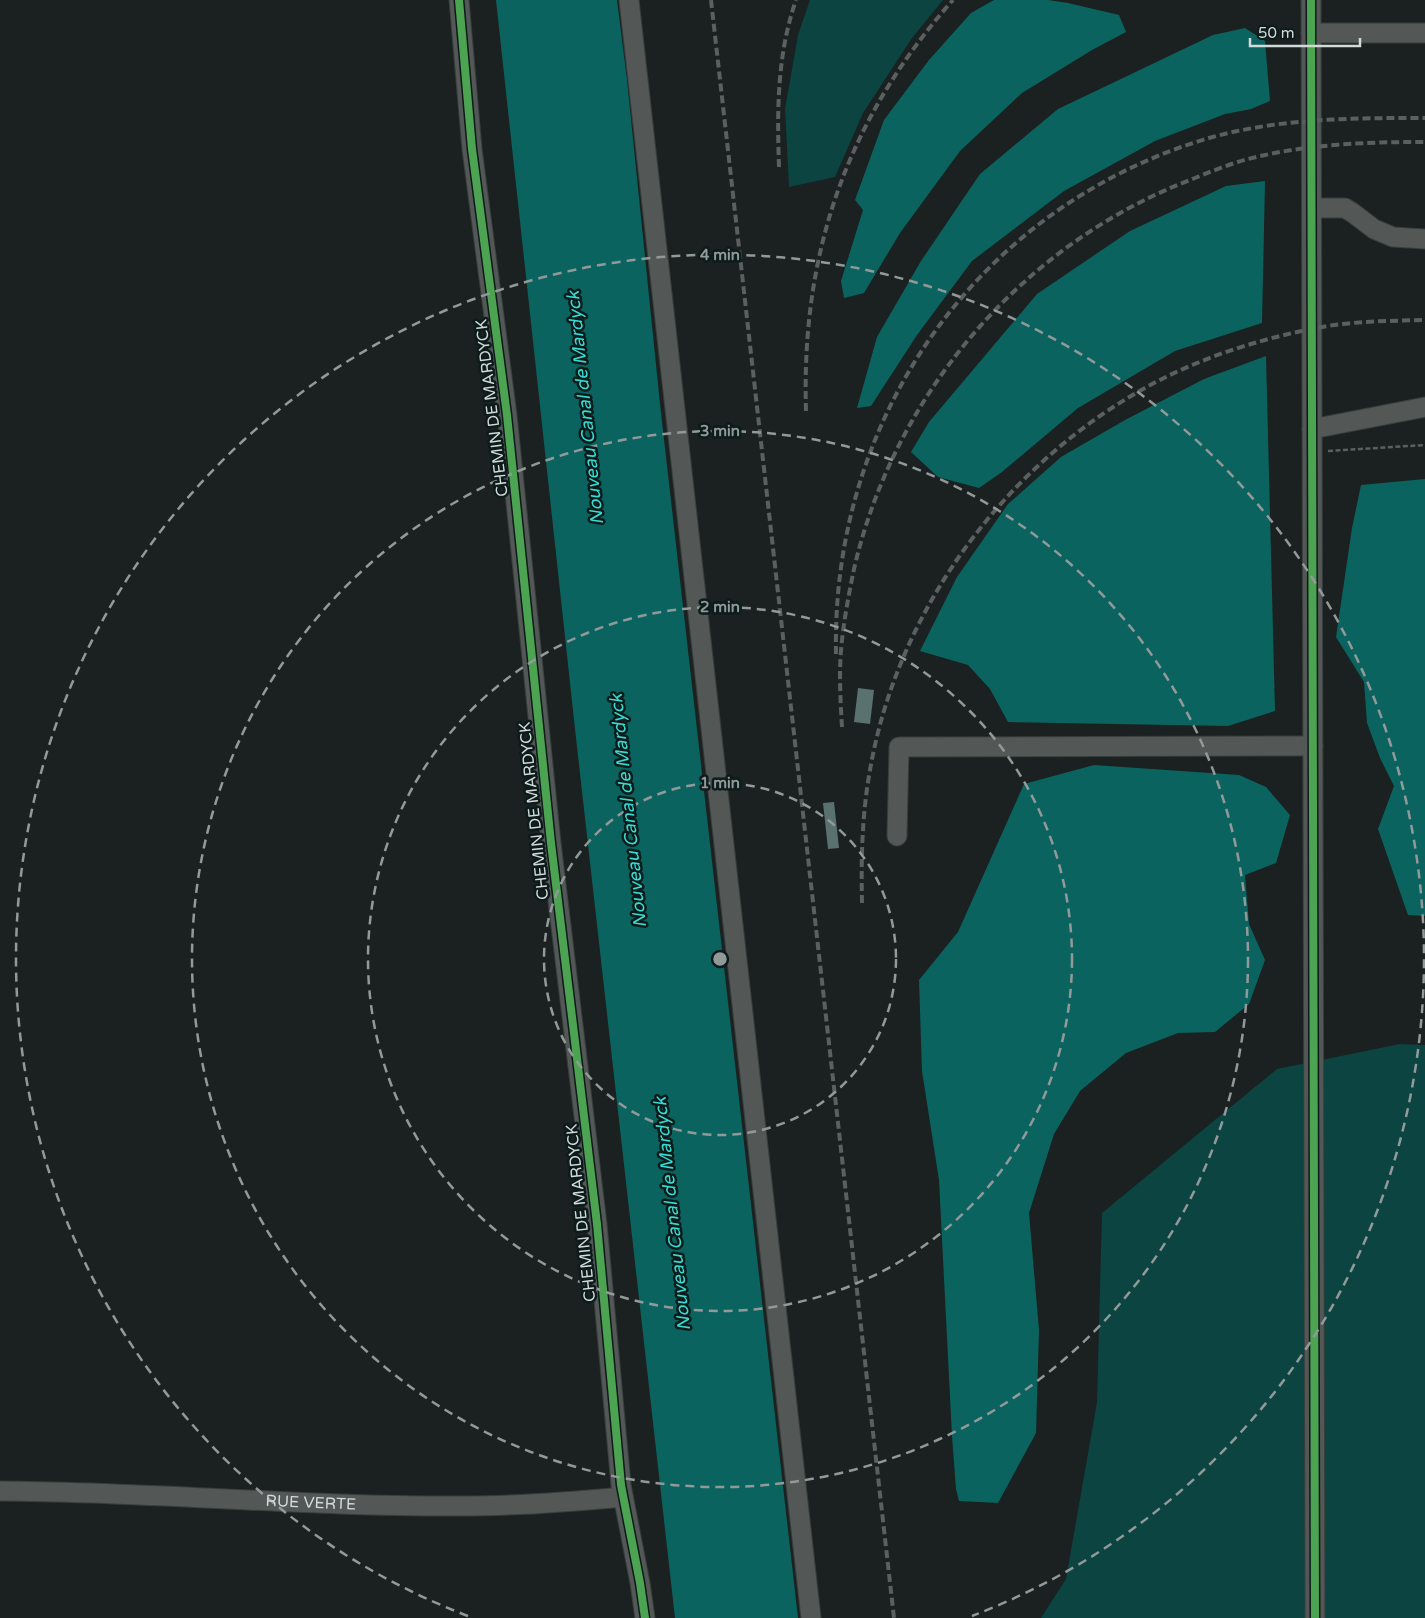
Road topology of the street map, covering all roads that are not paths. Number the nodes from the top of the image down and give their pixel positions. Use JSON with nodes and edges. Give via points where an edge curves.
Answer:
{"nodes":[{"id":1,"x":459,"y":0,"type":"edge"},
{"id":2,"x":629,"y":0,"type":"edge"},
{"id":3,"x":1311,"y":0,"type":"edge"},
{"id":4,"x":1425,"y":33,"type":"edge"},
{"id":5,"x":1311,"y":34,"type":"junction"},
{"id":6,"x":1312,"y":208,"type":"junction"},
{"id":7,"x":1425,"y":239,"type":"edge"},
{"id":8,"x":1425,"y":407,"type":"edge"},
{"id":9,"x":1312,"y":429,"type":"junction"},
{"id":10,"x":1313,"y":746,"type":"junction"},
{"id":11,"x":897,"y":836,"type":"dead end"},
{"id":12,"x":0,"y":1491,"type":"edge"},
{"id":13,"x":623,"y":1497,"type":"junction"},
{"id":14,"x":645,"y":1618,"type":"edge"},
{"id":15,"x":811,"y":1618,"type":"edge"},
{"id":16,"x":1315,"y":1618,"type":"edge"}],
"edges":[{"from":1,"to":13,"type":"street","name":"CHEMIN DE MARDYCK","via":[[472,149],[507,415],[551,843],[596,1214]]},
{"from":2,"to":15,"type":"street"},
{"from":3,"to":5,"type":"street"},
{"from":4,"to":5,"type":"street"},
{"from":5,"to":6,"type":"street"},
{"from":6,"to":7,"type":"street","via":[[1345,208],[1374,229],[1393,237]]},
{"from":6,"to":9,"type":"street"},
{"from":8,"to":9,"type":"street"},
{"from":9,"to":10,"type":"street"},
{"from":10,"to":11,"type":"street","via":[[899,747]]},
{"from":10,"to":16,"type":"street"},
{"from":12,"to":13,"type":"street","name":"RUE VERTE","via":[[111,1493],[317,1504],[455,1506]]},
{"from":13,"to":14,"type":"street","name":"CHEMIN DE MARDYCK"}]}
